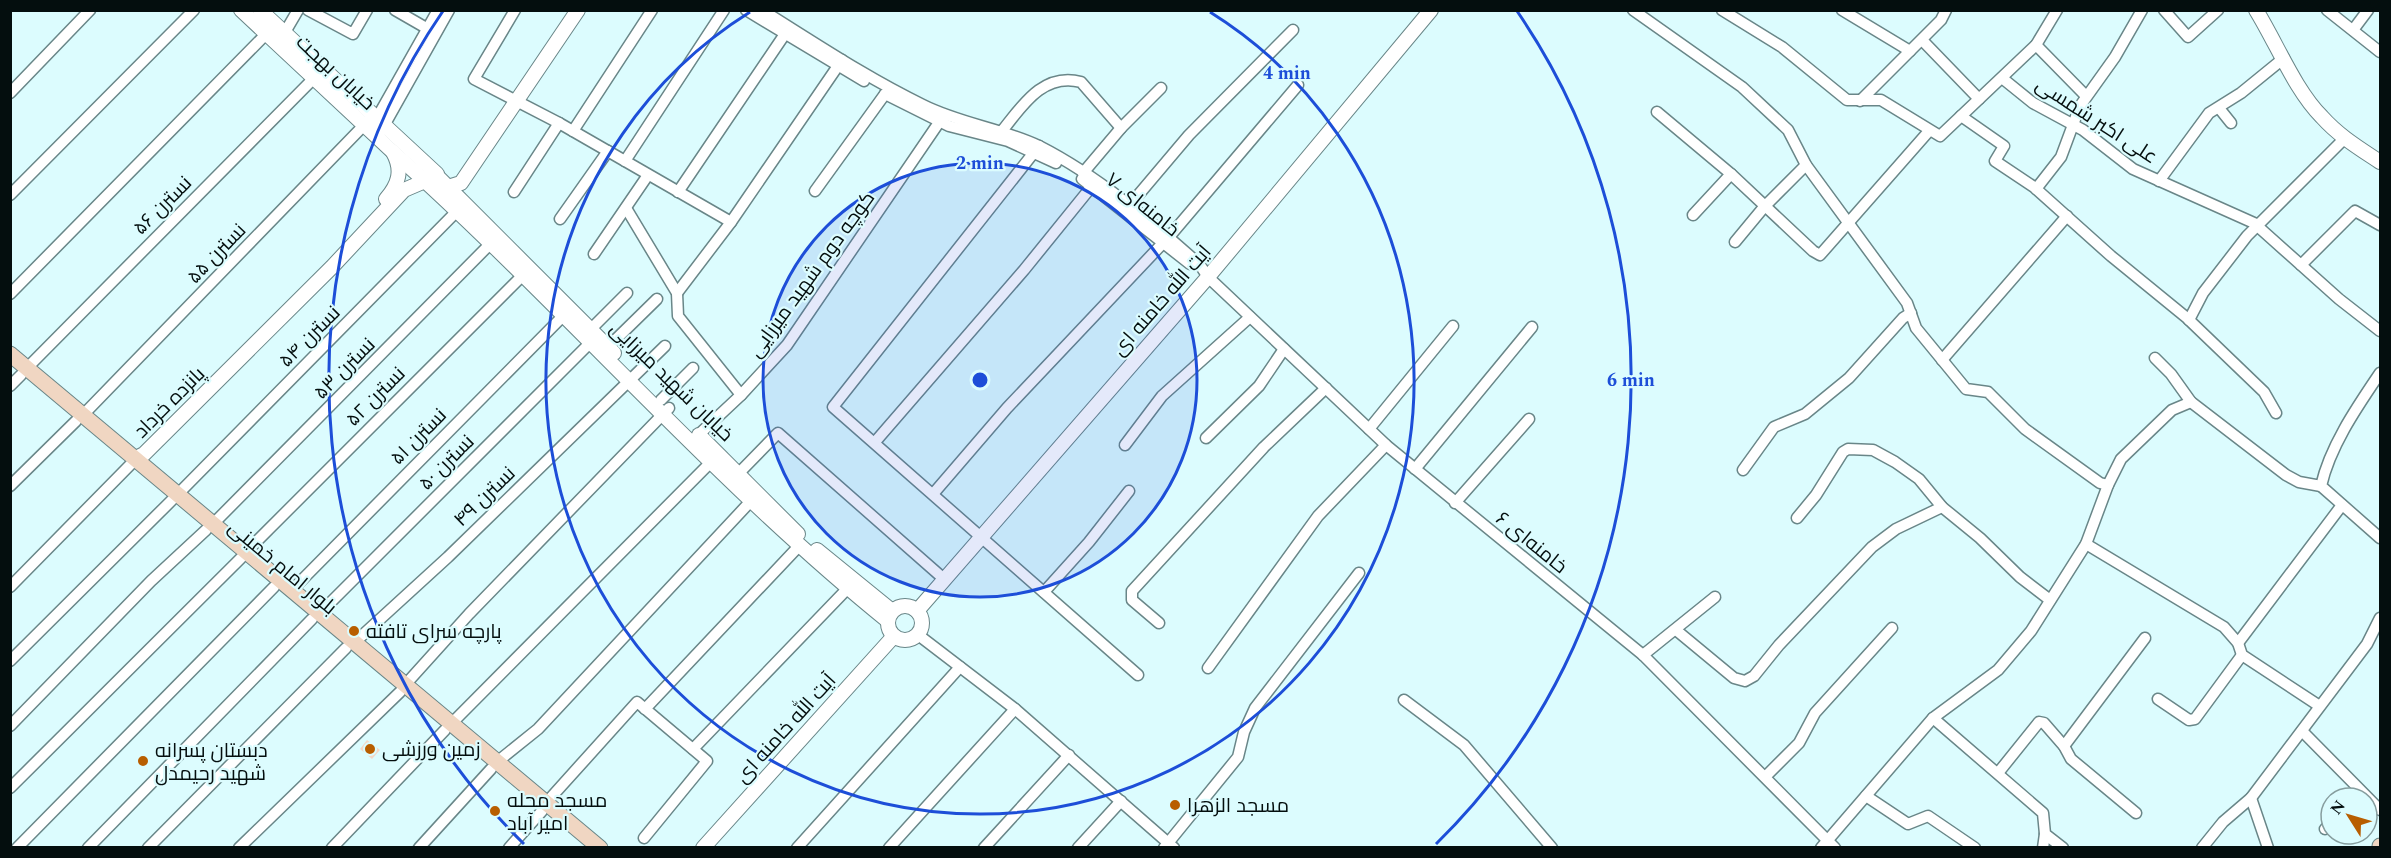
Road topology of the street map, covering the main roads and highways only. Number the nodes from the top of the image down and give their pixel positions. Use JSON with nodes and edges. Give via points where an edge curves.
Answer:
{"nodes":[{"id":1,"x":10,"y":354,"type":"edge"},
{"id":2,"x":17,"y":374,"type":"edge"},
{"id":3,"x":244,"y":555,"type":"junction"},
{"id":4,"x":316,"y":616,"type":"junction"},
{"id":5,"x":583,"y":841,"type":"edge"},
{"id":6,"x":600,"y":848,"type":"edge"}],
"edges":[{"from":1,"to":2,"type":"main road","name":"بلوار امام خمینی"},
{"from":2,"to":3,"type":"main road","name":"بلوار امام خمینی","via":[[80,418]]},
{"from":3,"to":4,"type":"main road","name":"بلوار امام خمینی","via":[[292,590]]},
{"from":3,"to":4,"type":"main road","name":"بلوار امام خمینی","via":[[274,587]]},
{"from":4,"to":5,"type":"main road","name":"بلوار امام خمینی"},
{"from":5,"to":6,"type":"main road","name":"بلوار امام خمینی"}]}
